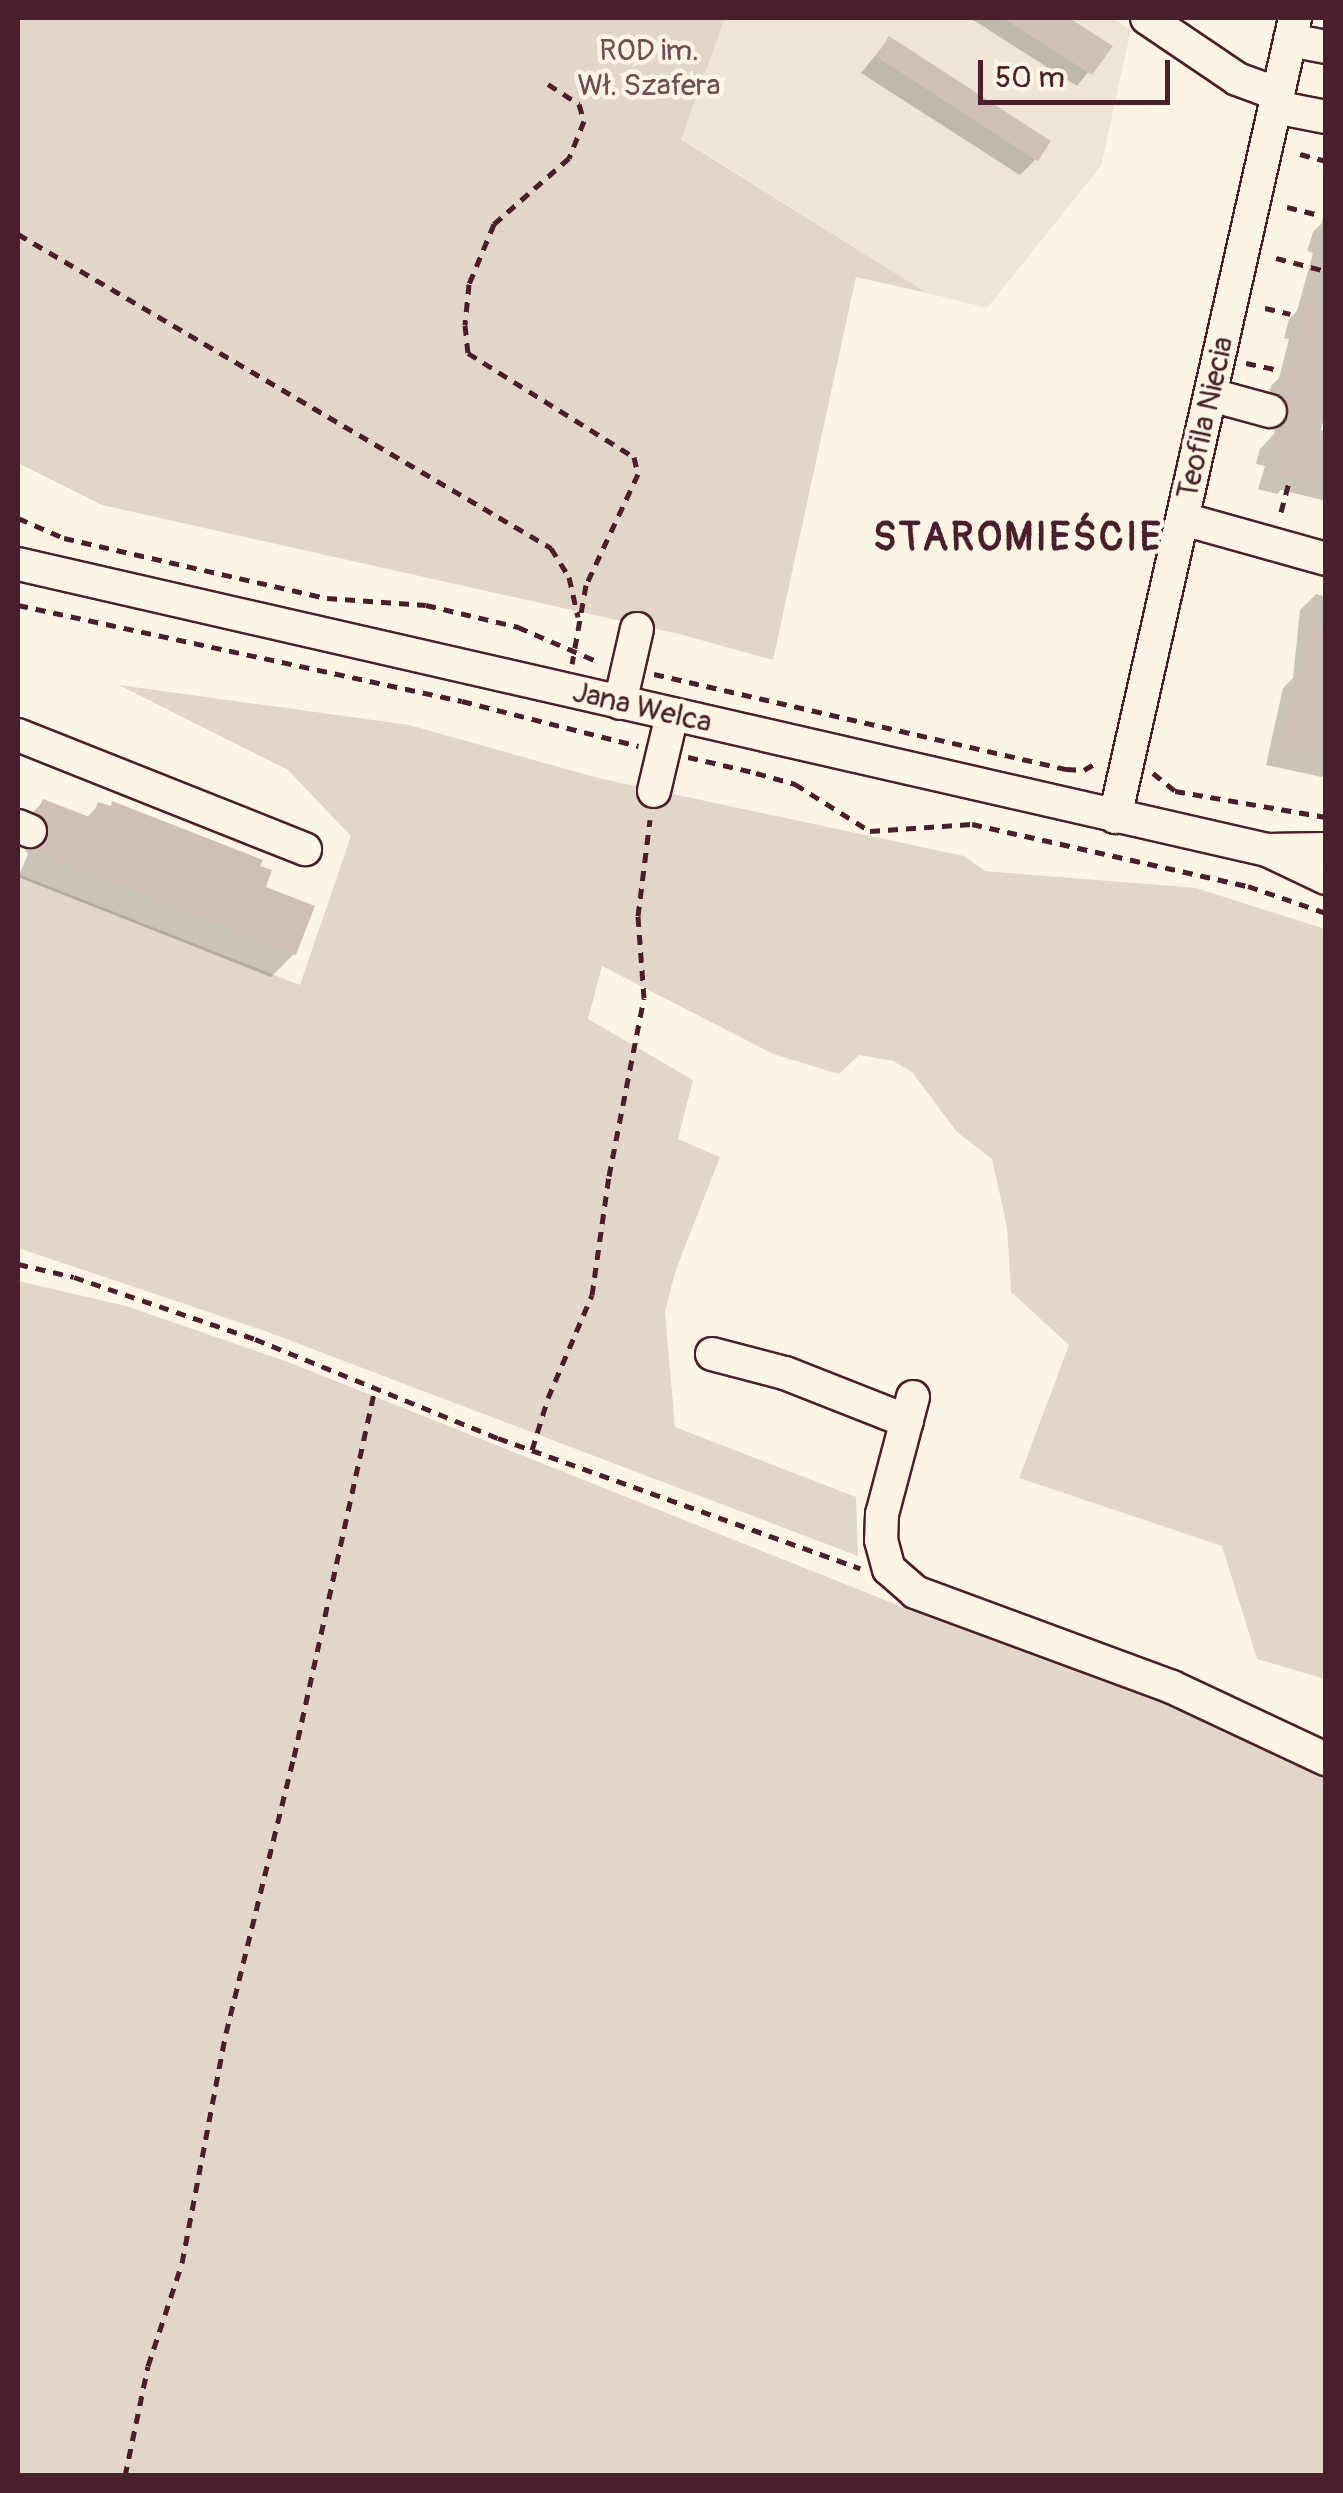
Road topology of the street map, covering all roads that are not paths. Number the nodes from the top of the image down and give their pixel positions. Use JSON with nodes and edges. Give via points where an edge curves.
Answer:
{"nodes":[{"id":1,"x":1147,"y":18,"type":"edge"},
{"id":2,"x":1292,"y":29,"type":"edge"},
{"id":3,"x":1326,"y":47,"type":"edge"},
{"id":4,"x":1276,"y":100,"type":"junction"},
{"id":5,"x":1326,"y":117,"type":"edge"},
{"id":6,"x":1210,"y":395,"type":"junction"},
{"id":7,"x":1270,"y":411,"type":"dead end"},
{"id":8,"x":1183,"y":519,"type":"junction"},
{"id":9,"x":1326,"y":558,"type":"edge"},
{"id":10,"x":18,"y":564,"type":"edge"},
{"id":11,"x":637,"y":628,"type":"dead end"},
{"id":12,"x":620,"y":704,"type":"junction"},
{"id":13,"x":672,"y":715,"type":"junction"},
{"id":14,"x":18,"y":735,"type":"edge"},
{"id":15,"x":654,"y":791,"type":"road end"},
{"id":16,"x":1116,"y":818,"type":"junction"},
{"id":17,"x":305,"y":849,"type":"dead end"},
{"id":18,"x":1326,"y":849,"type":"edge"},
{"id":19,"x":1267,"y":850,"type":"junction"},
{"id":20,"x":1326,"y":878,"type":"edge"},
{"id":21,"x":712,"y":1354,"type":"dead end"},
{"id":22,"x":1326,"y":1759,"type":"edge"}],
"edges":[{"from":1,"to":4,"type":"street"},
{"from":2,"to":3,"type":"street"},
{"from":2,"to":4,"type":"street","name":"Teofila Niecia"},
{"from":4,"to":5,"type":"street"},
{"from":4,"to":6,"type":"street","name":"Teofila Niecia"},
{"from":6,"to":7,"type":"street"},
{"from":6,"to":8,"type":"street","name":"Teofila Niecia"},
{"from":8,"to":9,"type":"street"},
{"from":8,"to":16,"type":"street","name":"Teofila Niecia"},
{"from":10,"to":12,"type":"street","name":"Jana Welca"},
{"from":11,"to":12,"type":"street"},
{"from":12,"to":13,"type":"street","name":"Jana Welca"},
{"from":13,"to":15,"type":"street"},
{"from":13,"to":16,"type":"street","name":"Jana Welca"},
{"from":14,"to":17,"type":"street"},
{"from":16,"to":19,"type":"street","name":"Jana Welca"},
{"from":18,"to":19,"type":"street","name":"Jana Welca"},
{"from":19,"to":20,"type":"street","name":"Jana Welca"},
{"from":21,"to":22,"type":"street","via":[[910,1409],[881,1540],[890,1569],[915,1592],[1172,1688]]}]}
